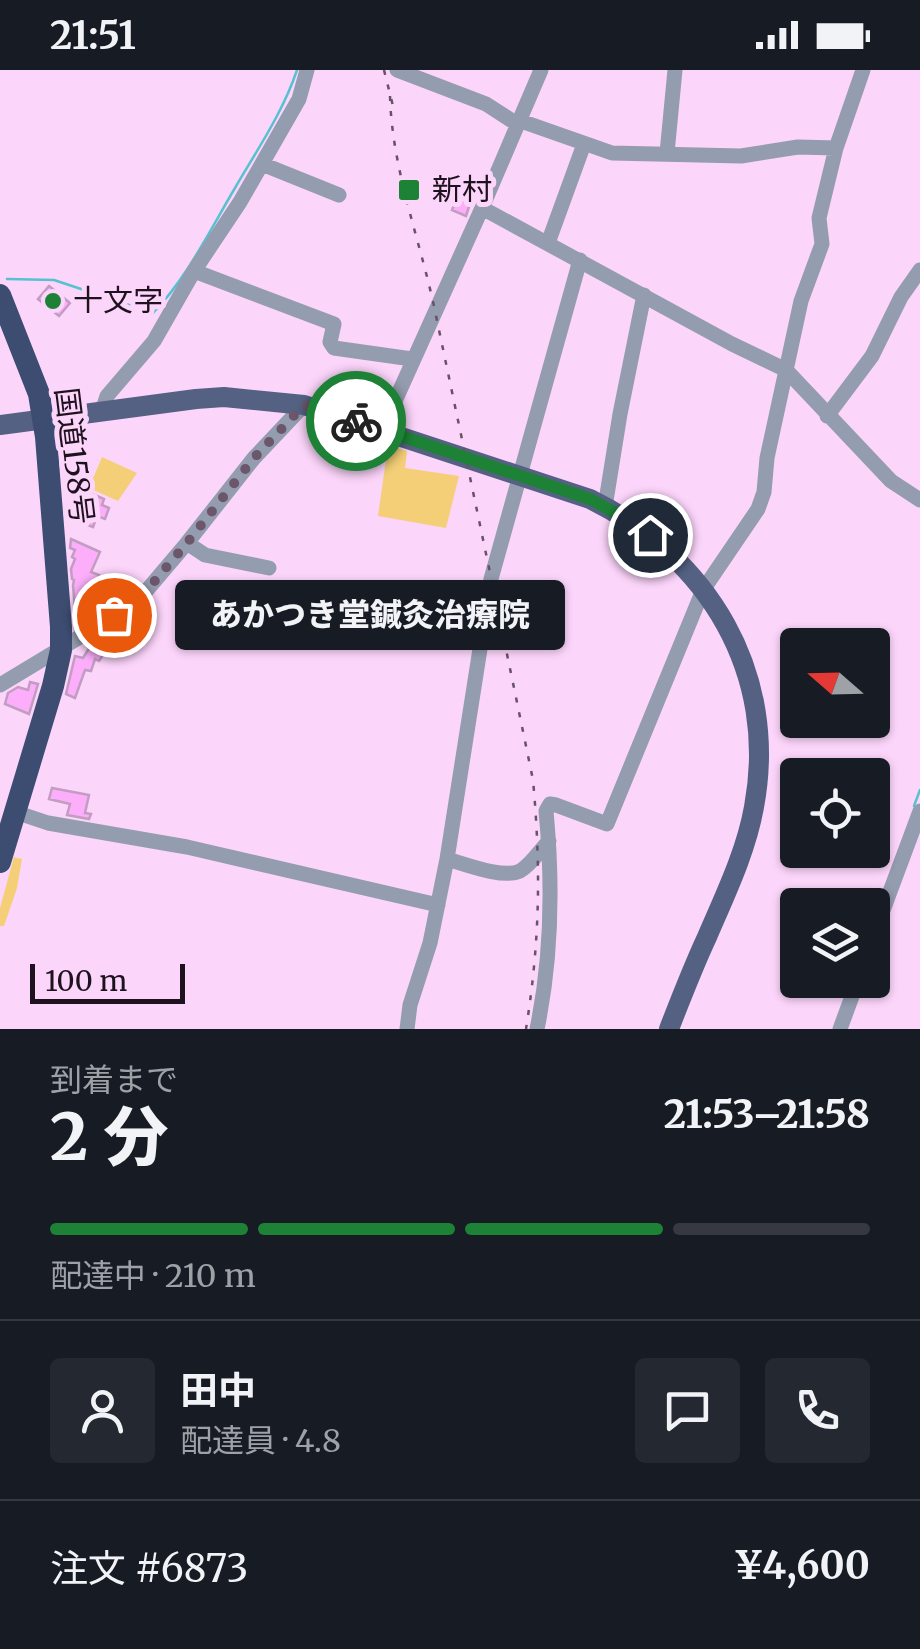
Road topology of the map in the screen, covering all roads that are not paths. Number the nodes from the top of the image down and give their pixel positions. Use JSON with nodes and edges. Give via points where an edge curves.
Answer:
{"nodes":[{"id":1,"x":306,"y":70,"type":"edge"},
{"id":2,"x":396,"y":70,"type":"edge"},
{"id":3,"x":541,"y":70,"type":"edge"},
{"id":4,"x":675,"y":70,"type":"edge"},
{"id":5,"x":863,"y":70,"type":"edge"},
{"id":6,"x":518,"y":122,"type":"junction"},
{"id":7,"x":584,"y":144,"type":"junction"},
{"id":8,"x":836,"y":148,"type":"junction"},
{"id":9,"x":666,"y":153,"type":"junction"},
{"id":10,"x":262,"y":164,"type":"junction"},
{"id":11,"x":339,"y":195,"type":"dead end"},
{"id":12,"x":482,"y":208,"type":"junction"},
{"id":13,"x":548,"y":243,"type":"junction"},
{"id":14,"x":580,"y":260,"type":"junction"},
{"id":15,"x":920,"y":270,"type":"edge"},
{"id":16,"x":194,"y":271,"type":"junction"},
{"id":17,"x":0,"y":295,"type":"edge"},
{"id":18,"x":644,"y":295,"type":"junction"},
{"id":19,"x":412,"y":360,"type":"junction"},
{"id":20,"x":786,"y":370,"type":"junction"},
{"id":21,"x":304,"y":405,"type":"junction"},
{"id":22,"x":102,"y":410,"type":"junction"},
{"id":23,"x":827,"y":416,"type":"junction"},
{"id":24,"x":44,"y":418,"type":"junction"},
{"id":25,"x":0,"y":425,"type":"edge"},
{"id":26,"x":382,"y":430,"type":"junction"},
{"id":27,"x":520,"y":475,"type":"junction"},
{"id":28,"x":920,"y":500,"type":"edge"},
{"id":29,"x":605,"y":507,"type":"junction"},
{"id":30,"x":187,"y":543,"type":"junction"},
{"id":31,"x":269,"y":568,"type":"dead end"},
{"id":32,"x":704,"y":590,"type":"junction"},
{"id":33,"x":60,"y":650,"type":"junction"},
{"id":34,"x":0,"y":686,"type":"edge"},
{"id":35,"x":920,"y":811,"type":"edge"},
{"id":36,"x":15,"y":812,"type":"junction"},
{"id":37,"x":548,"y":841,"type":"junction"},
{"id":38,"x":448,"y":859,"type":"junction"},
{"id":39,"x":0,"y":862,"type":"edge"},
{"id":40,"x":890,"y":892,"type":"edge"},
{"id":41,"x":438,"y":905,"type":"junction"},
{"id":42,"x":851,"y":998,"type":"edge"},
{"id":43,"x":406,"y":1029,"type":"edge"},
{"id":44,"x":537,"y":1029,"type":"edge"},
{"id":45,"x":669,"y":1029,"type":"edge"},
{"id":46,"x":840,"y":1029,"type":"edge"}],
"edges":[{"from":1,"to":10,"type":"street","via":[[299,99]]},
{"from":2,"to":6,"type":"street"},
{"from":3,"to":6,"type":"street"},
{"from":4,"to":9,"type":"street"},
{"from":5,"to":8,"type":"street"},
{"from":6,"to":7,"type":"street"},
{"from":6,"to":12,"type":"street"},
{"from":7,"to":9,"type":"street","via":[[612,153]]},
{"from":7,"to":13,"type":"street"},
{"from":8,"to":9,"type":"street","via":[[741,156]]},
{"from":8,"to":20,"type":"street","via":[[819,218],[822,244]]},
{"from":10,"to":11,"type":"street"},
{"from":10,"to":16,"type":"street"},
{"from":12,"to":13,"type":"street"},
{"from":12,"to":19,"type":"street"},
{"from":13,"to":14,"type":"street"},
{"from":14,"to":18,"type":"street"},
{"from":14,"to":27,"type":"street"},
{"from":15,"to":23,"type":"street","via":[[872,356]]},
{"from":16,"to":19,"type":"street","via":[[334,324],[334,348]]},
{"from":16,"to":22,"type":"street","via":[[154,341]]},
{"from":17,"to":24,"type":"highway","name":"国道158号"},
{"from":18,"to":20,"type":"street"},
{"from":18,"to":29,"type":"street"},
{"from":19,"to":26,"type":"street"},
{"from":20,"to":23,"type":"street"},
{"from":20,"to":32,"type":"street","via":[[758,510]]},
{"from":21,"to":22,"type":"main road","via":[[224,397]]},
{"from":21,"to":26,"type":"main road"},
{"from":21,"to":30,"type":"street"},
{"from":22,"to":24,"type":"main road"},
{"from":23,"to":28,"type":"street","via":[[891,481]]},
{"from":24,"to":25,"type":"main road"},
{"from":24,"to":33,"type":"highway","name":"国道158号"},
{"from":26,"to":27,"type":"main road"},
{"from":27,"to":29,"type":"main road"},
{"from":27,"to":38,"type":"street","via":[[486,604]]},
{"from":29,"to":32,"type":"main road","via":[[668,550]]},
{"from":30,"to":31,"type":"street","via":[[205,555]]},
{"from":30,"to":33,"type":"street","via":[[136,603]]},
{"from":32,"to":37,"type":"street","via":[[607,824],[550,804]]},
{"from":32,"to":45,"type":"main road","via":[[742,661],[759,762],[742,852]]},
{"from":33,"to":34,"type":"street"},
{"from":33,"to":36,"type":"highway","name":"国道158号"},
{"from":35,"to":40,"type":"street"},
{"from":36,"to":39,"type":"highway","name":"国道158号"},
{"from":36,"to":41,"type":"street"},
{"from":37,"to":38,"type":"street","via":[[514,873]]},
{"from":37,"to":44,"type":"street","via":[[549,941]]},
{"from":38,"to":41,"type":"street"},
{"from":41,"to":43,"type":"street"},
{"from":42,"to":46,"type":"street"}]}
